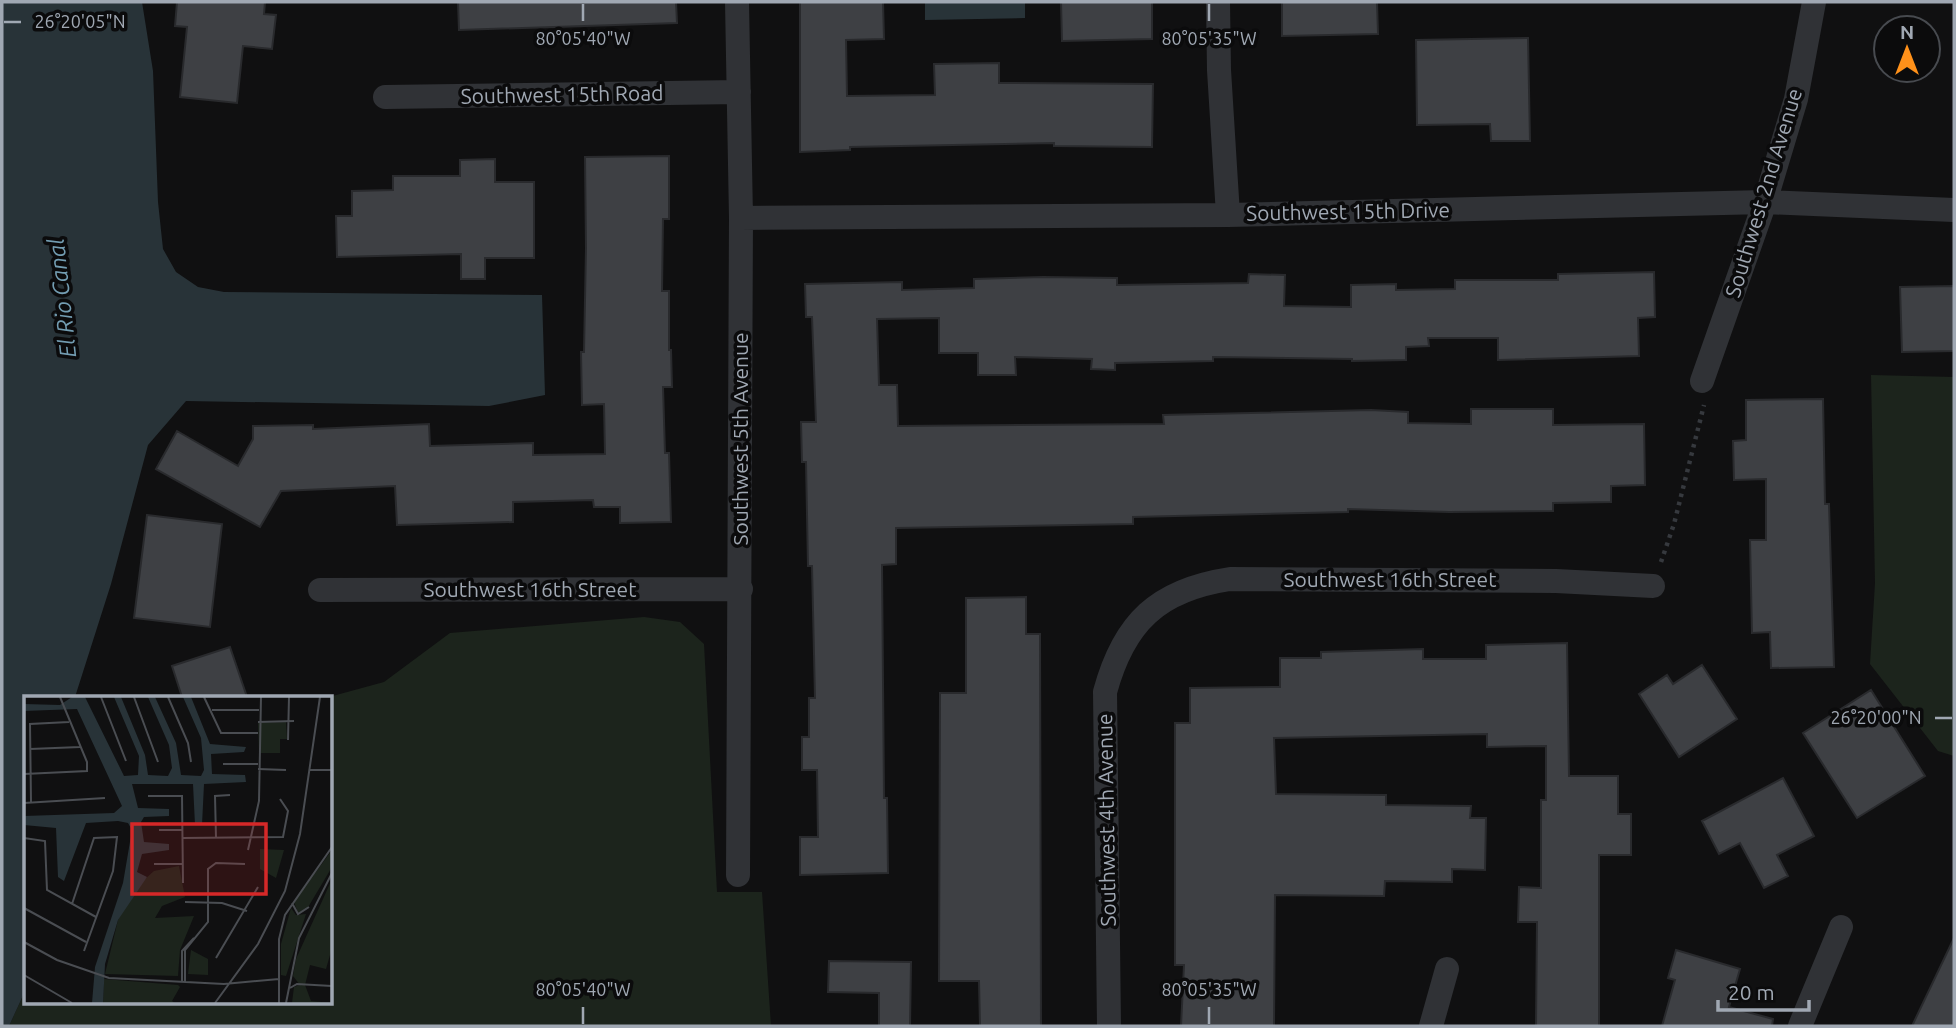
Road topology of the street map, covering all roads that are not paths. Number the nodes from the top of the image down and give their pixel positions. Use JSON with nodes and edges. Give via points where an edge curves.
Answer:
{"nodes":[{"id":1,"x":737,"y":2,"type":"edge"},
{"id":2,"x":1218,"y":2,"type":"edge"},
{"id":3,"x":1814,"y":2,"type":"edge"},
{"id":4,"x":739,"y":92,"type":"junction"},
{"id":5,"x":385,"y":97,"type":"dead end"},
{"id":6,"x":1765,"y":202,"type":"junction"},
{"id":7,"x":1954,"y":210,"type":"edge"},
{"id":8,"x":1228,"y":215,"type":"junction"},
{"id":9,"x":741,"y":218,"type":"junction"},
{"id":10,"x":1702,"y":382,"type":"road end"},
{"id":11,"x":1653,"y":586,"type":"road end"},
{"id":12,"x":741,"y":589,"type":"junction"},
{"id":13,"x":320,"y":590,"type":"dead end"},
{"id":14,"x":1139,"y":622,"type":"joint"},
{"id":15,"x":738,"y":875,"type":"dead end"},
{"id":16,"x":1841,"y":928,"type":"dead end"},
{"id":17,"x":1447,"y":969,"type":"dead end"},
{"id":18,"x":1109,"y":1026,"type":"edge"},
{"id":19,"x":1431,"y":1026,"type":"edge"},
{"id":20,"x":1800,"y":1026,"type":"edge"}],
"edges":[{"from":1,"to":4,"type":"street","name":"Southwest 5th Avenue"},
{"from":2,"to":8,"type":"street"},
{"from":3,"to":6,"type":"street","name":"Southwest 2nd Avenue","via":[[1796,99]]},
{"from":4,"to":5,"type":"street","name":"Southwest 15th Road"},
{"from":4,"to":9,"type":"street","name":"Southwest 5th Avenue"},
{"from":6,"to":7,"type":"street","name":"Southwest 15th Drive"},
{"from":6,"to":8,"type":"street","name":"Southwest 15th Drive"},
{"from":6,"to":10,"type":"street","name":"Southwest 2nd Avenue"},
{"from":8,"to":9,"type":"street","name":"Southwest 15th Drive"},
{"from":9,"to":12,"type":"street","name":"Southwest 5th Avenue"},
{"from":11,"to":14,"type":"street","name":"Southwest 16th Street","via":[[1230,579],[1172,595]]},
{"from":12,"to":13,"type":"street","name":"Southwest 16th Street"},
{"from":12,"to":15,"type":"street","name":"Southwest 5th Avenue"},
{"from":14,"to":18,"type":"street","name":"Southwest 4th Avenue","via":[[1113,663],[1105,692]]},
{"from":16,"to":20,"type":"street"},
{"from":17,"to":19,"type":"street"}]}
